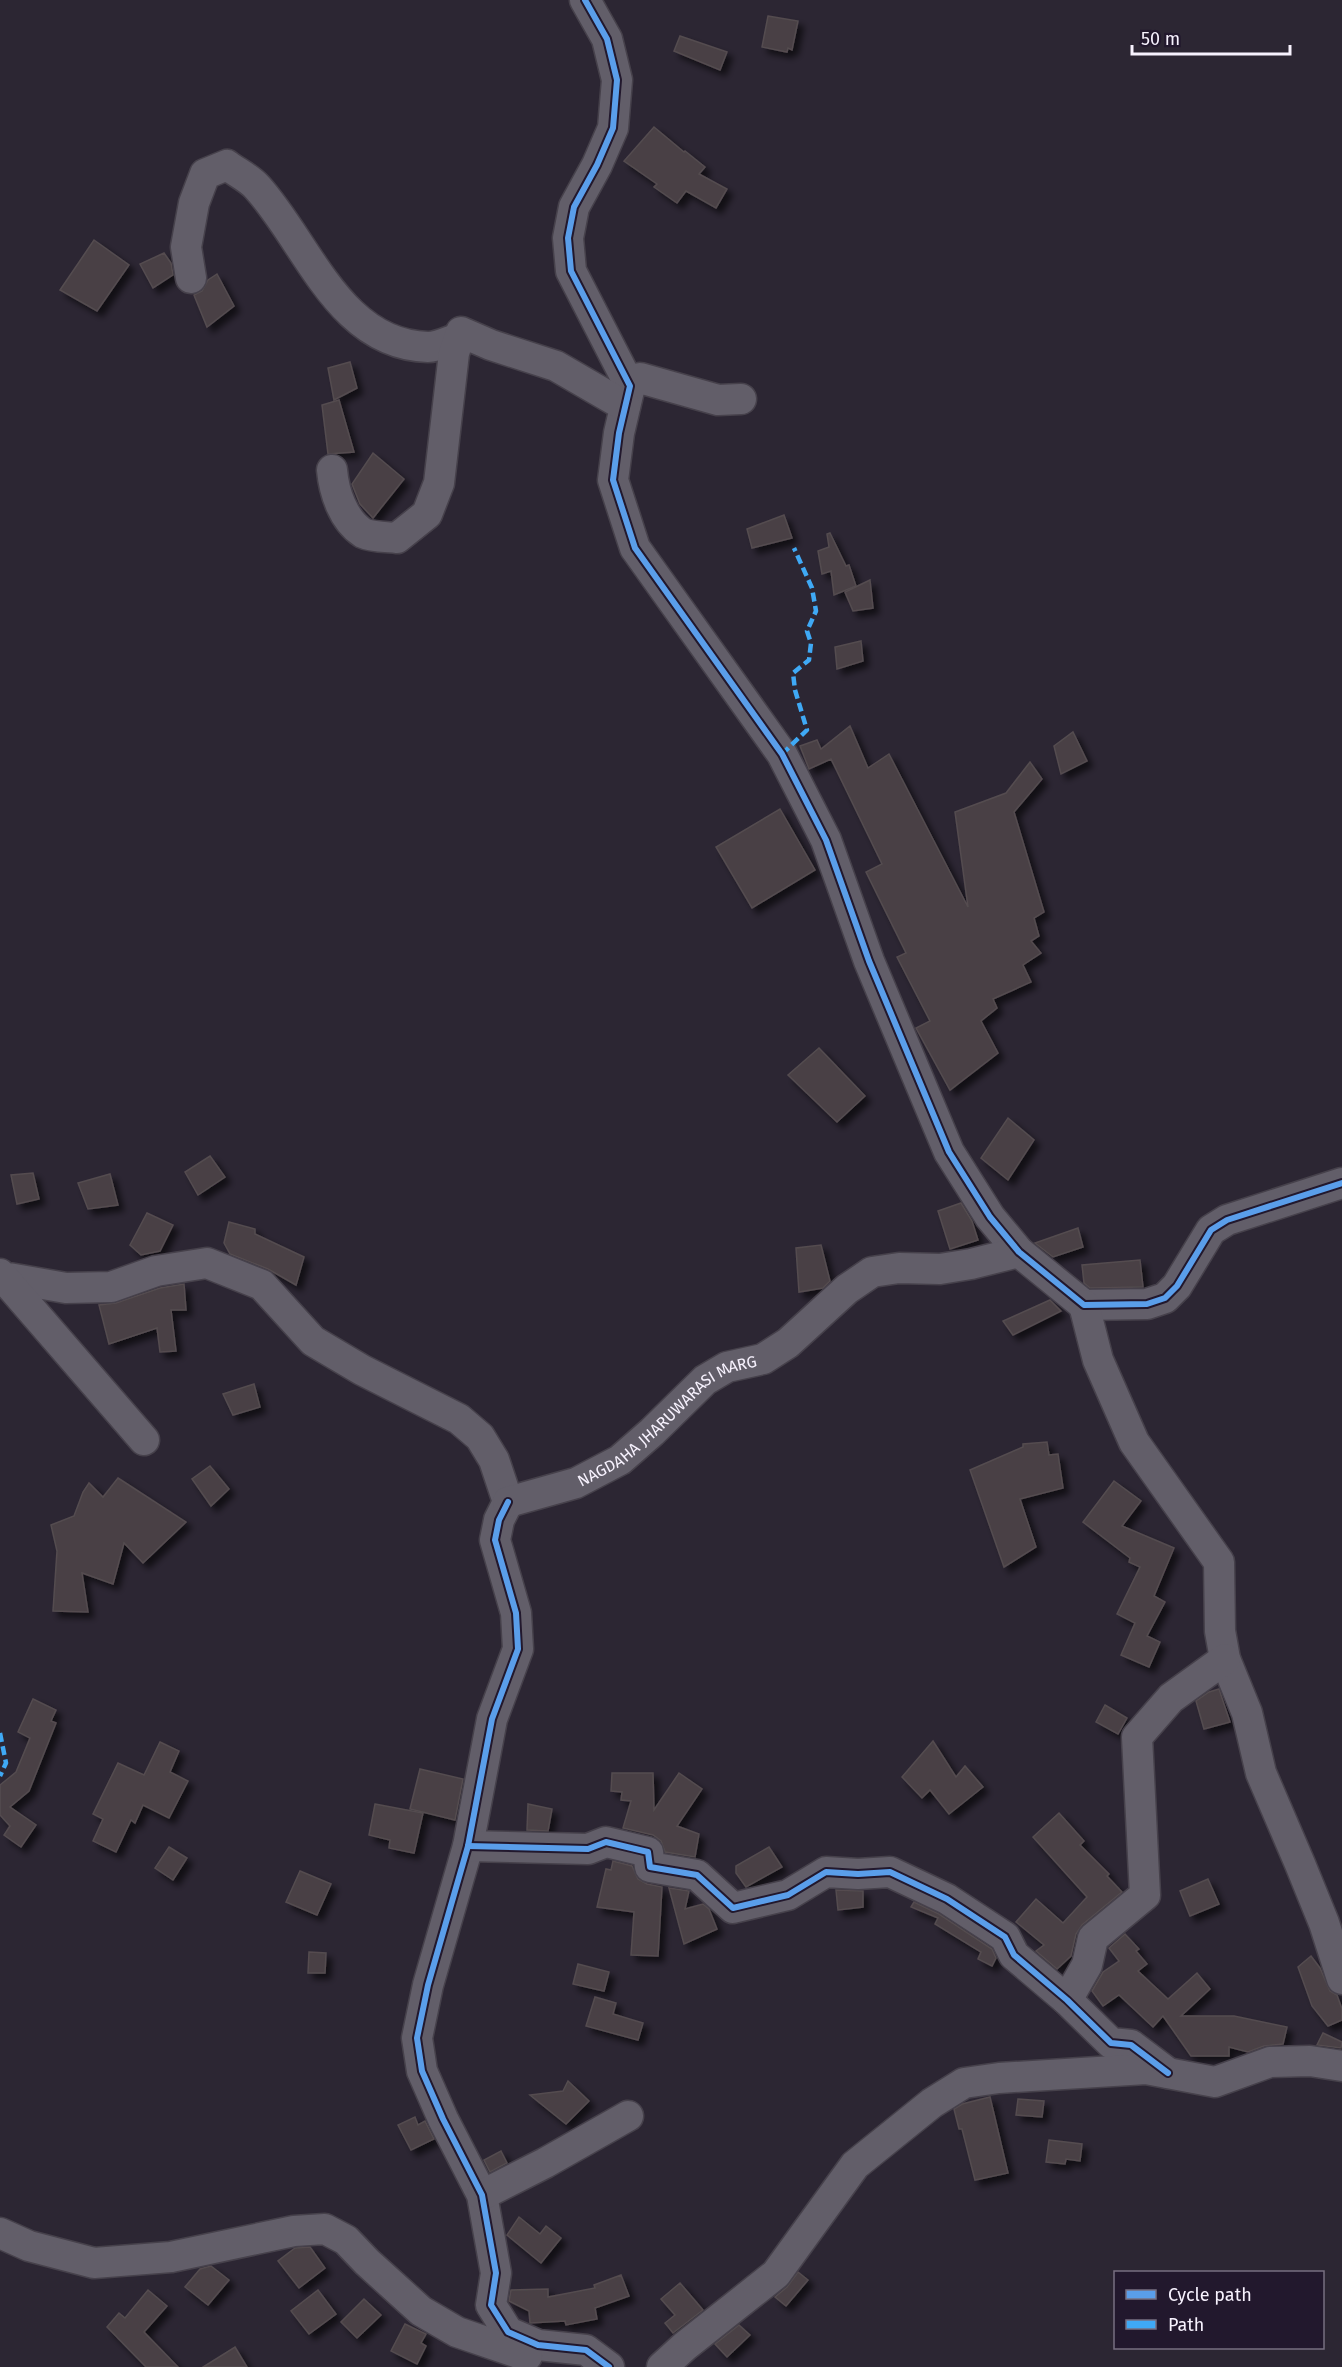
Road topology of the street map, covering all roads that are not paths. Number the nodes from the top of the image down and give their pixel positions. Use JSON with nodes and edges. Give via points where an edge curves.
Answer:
{"nodes":[{"id":1,"x":585,"y":0,"type":"edge"},
{"id":2,"x":191,"y":278,"type":"dead end"},
{"id":3,"x":459,"y":338,"type":"junction"},
{"id":4,"x":627,"y":396,"type":"junction"},
{"id":5,"x":741,"y":399,"type":"dead end"},
{"id":6,"x":332,"y":470,"type":"dead end"},
{"id":7,"x":1342,"y":1183,"type":"edge"},
{"id":8,"x":1019,"y":1252,"type":"junction"},
{"id":9,"x":1,"y":1276,"type":"edge"},
{"id":10,"x":1084,"y":1305,"type":"junction"},
{"id":11,"x":144,"y":1440,"type":"dead end"},
{"id":12,"x":508,"y":1503,"type":"junction"},
{"id":13,"x":1225,"y":1659,"type":"junction"},
{"id":14,"x":468,"y":1846,"type":"junction"},
{"id":15,"x":1342,"y":1979,"type":"edge"},
{"id":16,"x":1066,"y":2001,"type":"junction"},
{"id":17,"x":1342,"y":2066,"type":"edge"},
{"id":18,"x":1168,"y":2073,"type":"junction"},
{"id":19,"x":628,"y":2116,"type":"dead end"},
{"id":20,"x":482,"y":2195,"type":"junction"},
{"id":21,"x":0,"y":2233,"type":"edge"},
{"id":22,"x":552,"y":2367,"type":"edge"},
{"id":23,"x":609,"y":2367,"type":"edge"},
{"id":24,"x":662,"y":2367,"type":"edge"}],
"edges":[{"from":1,"to":4,"type":"street","via":[[607,39],[617,80],[613,128],[574,207],[568,238],[571,271],[618,359]]},
{"from":2,"to":3,"type":"street","via":[[186,247],[194,203],[205,174],[227,165],[255,185],[340,303],[369,327],[393,342],[430,347]]},
{"from":3,"to":4,"type":"street","via":[[461,333]]},
{"from":3,"to":6,"type":"street","via":[[439,483],[427,514],[397,538],[365,534],[348,518],[334,486]]},
{"from":4,"to":5,"type":"street","via":[[640,378],[718,400]]},
{"from":4,"to":8,"type":"street","via":[[613,480],[635,548],[782,754],[826,840],[869,961],[949,1152],[990,1217]]},
{"from":7,"to":10,"type":"street","via":[[1227,1220],[1210,1230],[1177,1286],[1165,1298],[1148,1304]]},
{"from":8,"to":10,"type":"street"},
{"from":8,"to":12,"type":"street","name":"NAGDAHA JHARUWARASI MARG","via":[[940,1269],[872,1272],[764,1359],[727,1367],[705,1380],[620,1460],[576,1483]]},
{"from":9,"to":11,"type":"street"},
{"from":9,"to":12,"type":"street","via":[[66,1287],[111,1287],[156,1271],[207,1263],[262,1285],[313,1341],[459,1419],[480,1437],[494,1460]]},
{"from":10,"to":13,"type":"street","via":[[1098,1360],[1134,1442],[1219,1562],[1220,1631]]},
{"from":12,"to":14,"type":"street","via":[[495,1540],[516,1613],[518,1649],[492,1719]]},
{"from":13,"to":15,"type":"street","via":[[1248,1713],[1261,1773],[1308,1884]]},
{"from":13,"to":16,"type":"street","via":[[1171,1698],[1137,1737],[1145,1895],[1093,1938],[1088,1965]]},
{"from":14,"to":16,"type":"street","via":[[588,1849],[606,1842],[648,1852],[650,1867],[697,1875],[733,1908],[788,1896],[826,1872],[890,1872],[947,1899],[1005,1937],[1014,1955]]},
{"from":14,"to":20,"type":"street","via":[[417,2038],[422,2071]]},
{"from":16,"to":18,"type":"street","via":[[1111,2043],[1131,2045]]},
{"from":17,"to":18,"type":"street","via":[[1310,2061],[1270,2062],[1215,2082]]},
{"from":18,"to":24,"type":"street","via":[[1146,2069],[964,2083],[932,2103],[855,2165],[776,2274]]},
{"from":19,"to":20,"type":"street"},
{"from":20,"to":23,"type":"street","via":[[496,2273],[491,2306],[508,2332],[538,2344],[586,2350]]},
{"from":21,"to":22,"type":"street","via":[[29,2246],[94,2263],[171,2258],[294,2231],[325,2229],[346,2240],[421,2311],[457,2332]]}]}
